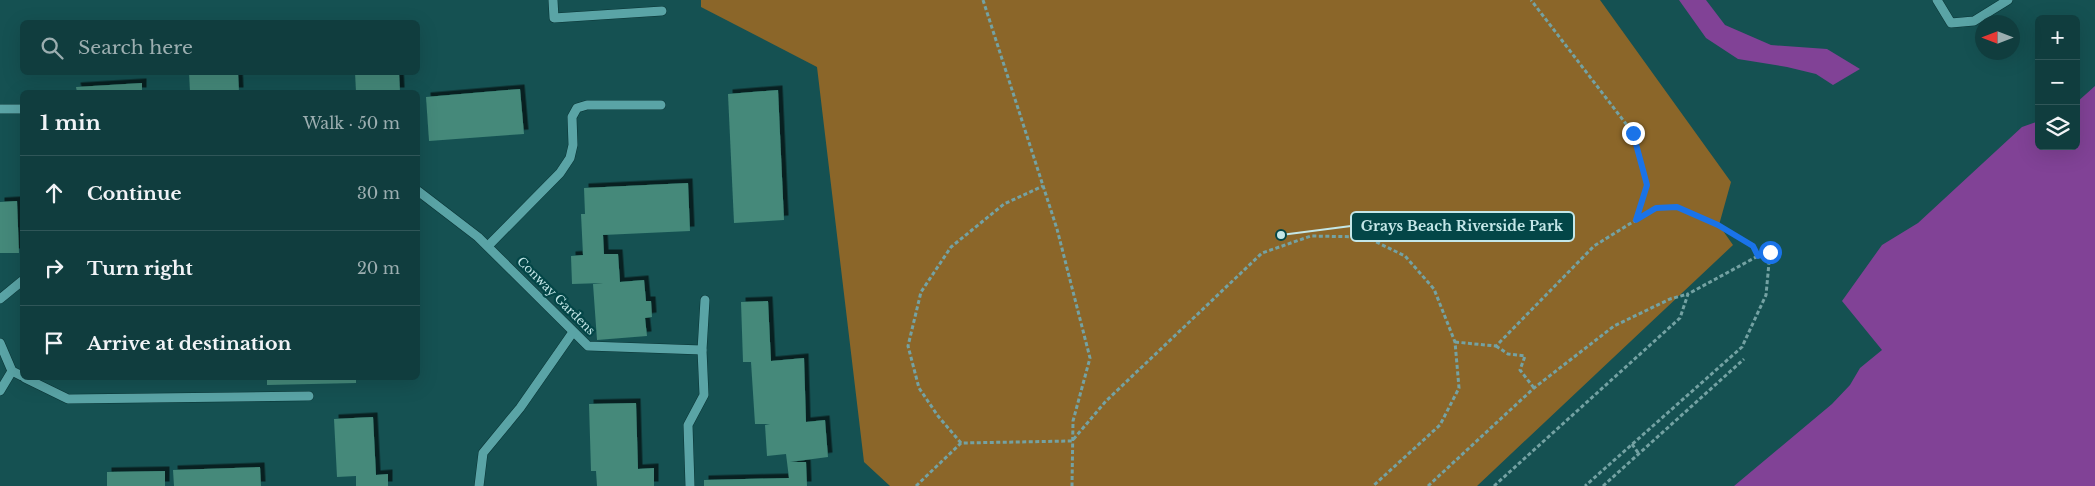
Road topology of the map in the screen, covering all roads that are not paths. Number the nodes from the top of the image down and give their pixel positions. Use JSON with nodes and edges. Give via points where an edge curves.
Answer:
{"nodes":[{"id":1,"x":553,"y":0,"type":"edge"},
{"id":2,"x":1937,"y":0,"type":"edge"},
{"id":3,"x":2008,"y":0,"type":"edge"},
{"id":4,"x":662,"y":11,"type":"dead end"},
{"id":5,"x":661,"y":105,"type":"dead end"},
{"id":6,"x":0,"y":109,"type":"edge"},
{"id":7,"x":20,"y":109,"type":"edge"},
{"id":8,"x":420,"y":193,"type":"edge"},
{"id":9,"x":488,"y":246,"type":"junction"},
{"id":10,"x":20,"y":283,"type":"edge"},
{"id":11,"x":0,"y":299,"type":"edge"},
{"id":12,"x":705,"y":300,"type":"dead end"},
{"id":13,"x":573,"y":332,"type":"junction"},
{"id":14,"x":0,"y":343,"type":"edge"},
{"id":15,"x":702,"y":350,"type":"junction"},
{"id":16,"x":12,"y":371,"type":"junction"},
{"id":17,"x":20,"y":375,"type":"edge"},
{"id":18,"x":30,"y":380,"type":"edge"},
{"id":19,"x":0,"y":391,"type":"edge"},
{"id":20,"x":309,"y":396,"type":"dead end"},
{"id":21,"x":479,"y":486,"type":"edge"},
{"id":22,"x":690,"y":486,"type":"edge"}],
"edges":[{"from":1,"to":4,"type":"street","via":[[554,18]]},
{"from":2,"to":3,"type":"street","via":[[1951,23],[1974,21]]},
{"from":5,"to":9,"type":"street","via":[[586,105],[577,108],[572,117],[570,158],[560,173]]},
{"from":6,"to":7,"type":"street"},
{"from":8,"to":9,"type":"street","name":"Conway Gardens"},
{"from":9,"to":13,"type":"street","name":"Conway Gardens"},
{"from":10,"to":11,"type":"street"},
{"from":12,"to":15,"type":"street"},
{"from":13,"to":15,"type":"street","name":"Conway Gardens","via":[[588,346]]},
{"from":13,"to":21,"type":"street","via":[[520,408],[483,453]]},
{"from":14,"to":16,"type":"street"},
{"from":15,"to":22,"type":"street","via":[[704,395],[688,425]]},
{"from":16,"to":17,"type":"street"},
{"from":16,"to":19,"type":"street"},
{"from":18,"to":20,"type":"street","via":[[68,399]]}]}
